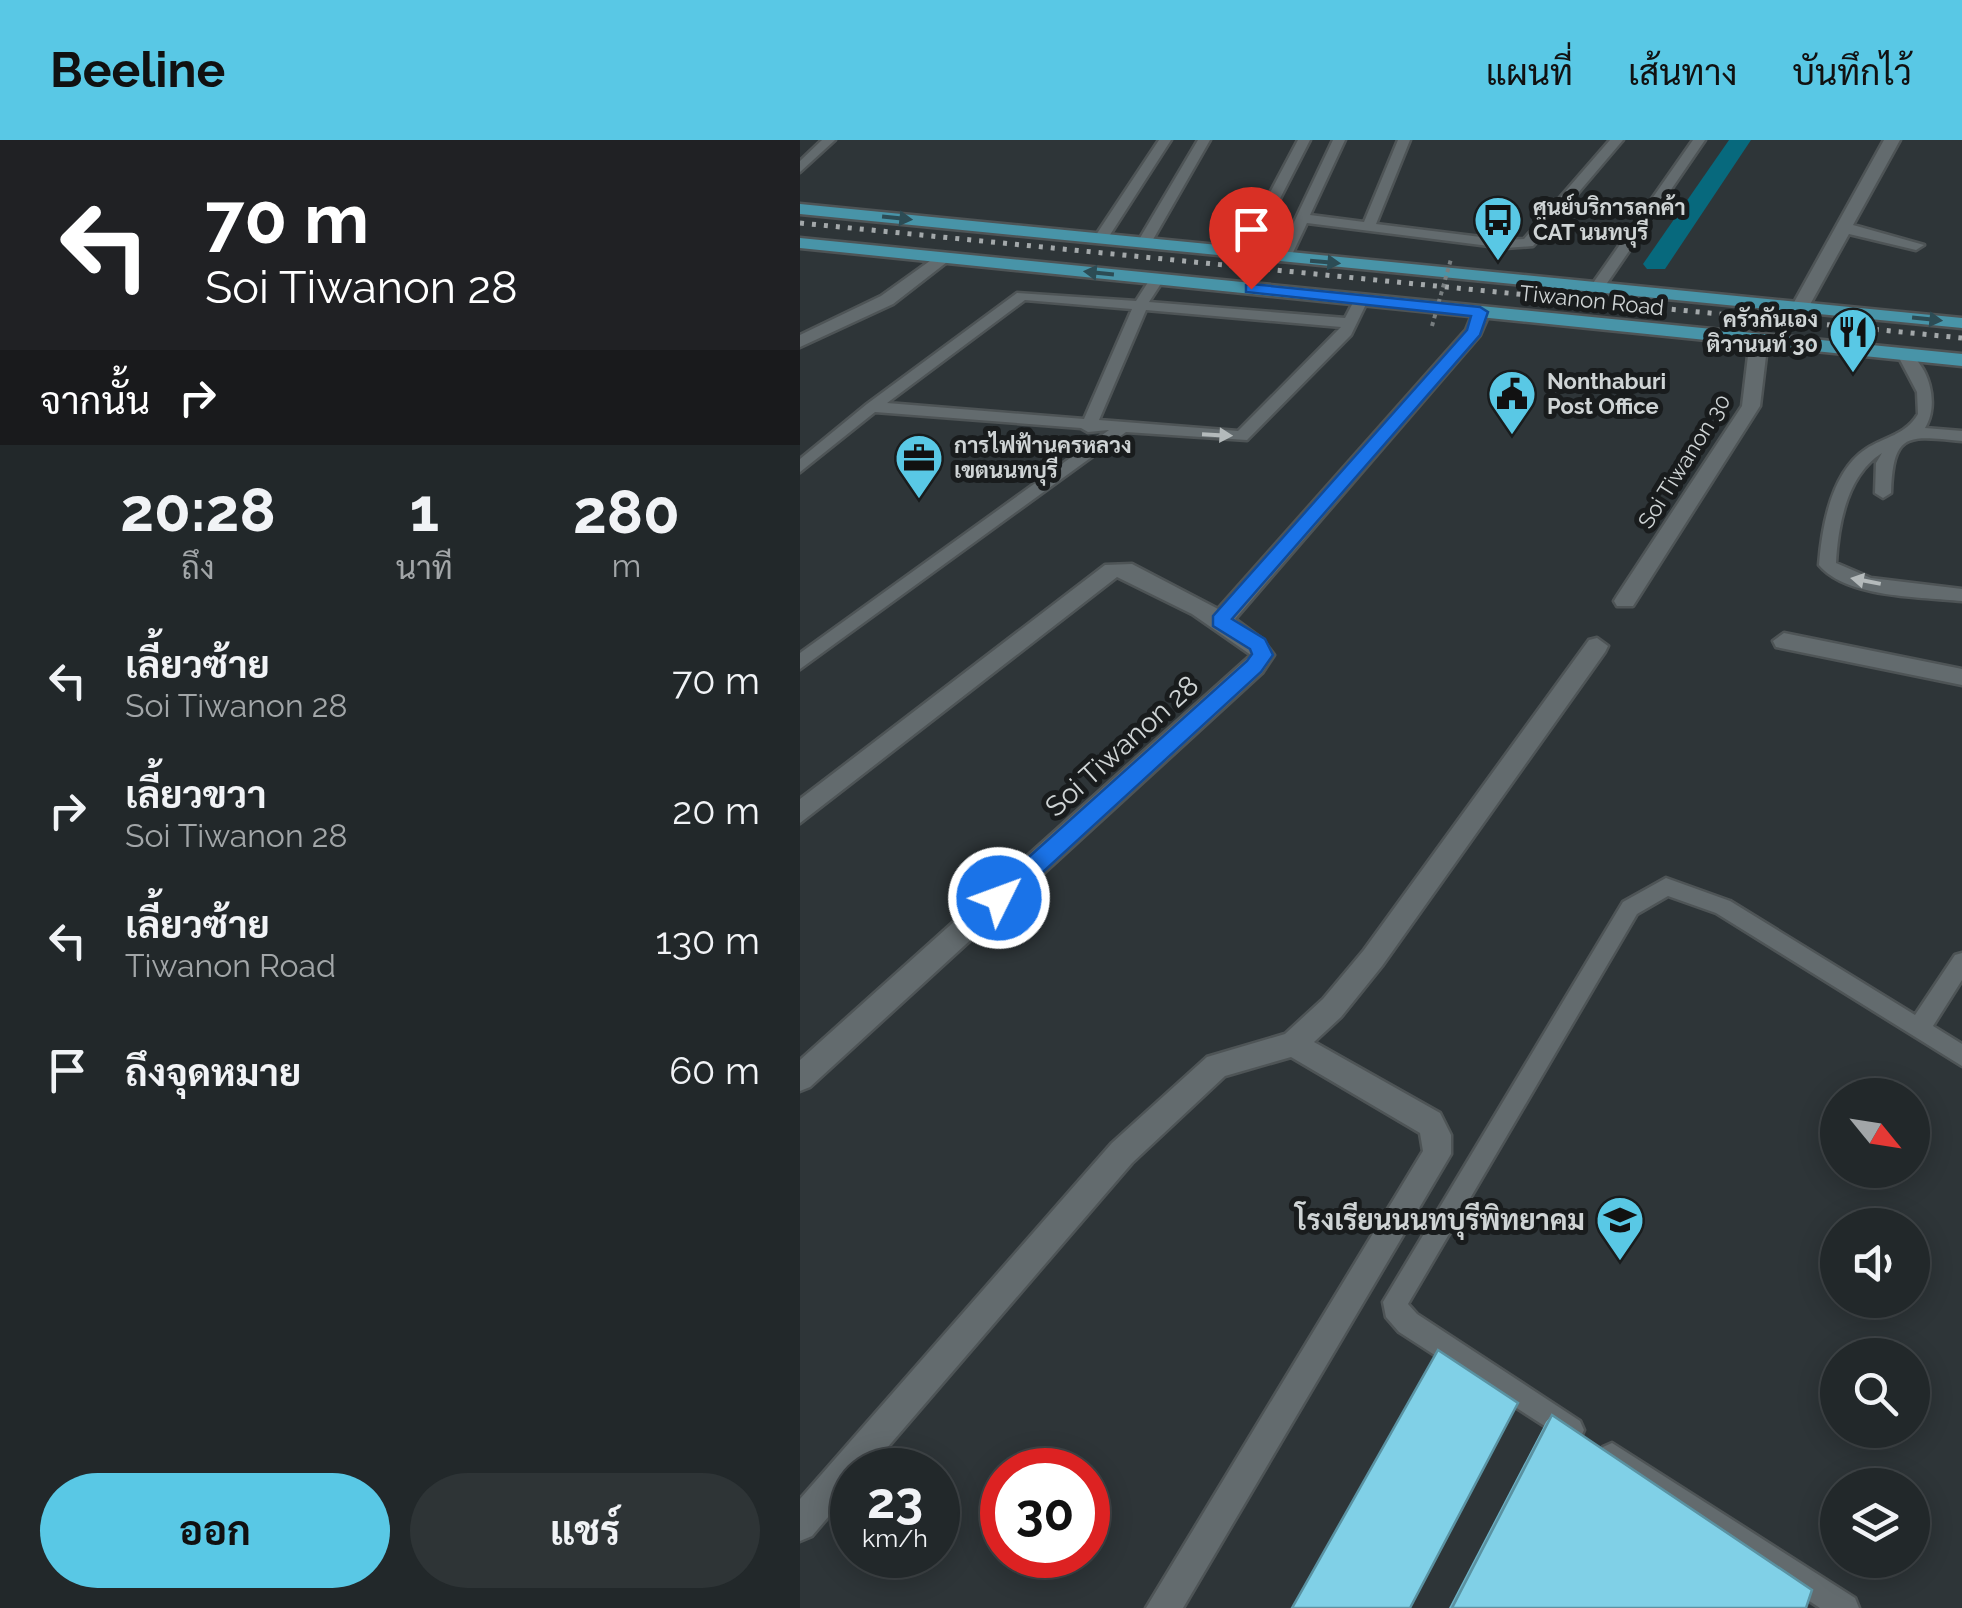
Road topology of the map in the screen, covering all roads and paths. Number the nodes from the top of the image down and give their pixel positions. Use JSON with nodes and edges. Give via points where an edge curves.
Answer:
{"nodes":[{"id":1,"x":829,"y":140,"type":"edge"},
{"id":2,"x":1165,"y":140,"type":"edge"},
{"id":3,"x":1204,"y":140,"type":"edge"},
{"id":4,"x":1304,"y":140,"type":"edge"},
{"id":5,"x":1339,"y":140,"type":"edge"},
{"id":6,"x":1404,"y":140,"type":"edge"},
{"id":7,"x":1617,"y":140,"type":"edge"},
{"id":8,"x":1699,"y":140,"type":"edge"},
{"id":9,"x":1892,"y":140,"type":"edge"},
{"id":10,"x":800,"y":168,"type":"edge"},
{"id":11,"x":800,"y":208,"type":"edge"},
{"id":12,"x":1302,"y":218,"type":"junction"},
{"id":13,"x":1369,"y":225,"type":"junction"},
{"id":14,"x":1844,"y":228,"type":"junction"},
{"id":15,"x":1101,"y":238,"type":"junction"},
{"id":16,"x":800,"y":243,"type":"edge"},
{"id":17,"x":1144,"y":244,"type":"junction"},
{"id":18,"x":1916,"y":246,"type":"dead end"},
{"id":19,"x":1192,"y":248,"type":"junction"},
{"id":20,"x":1245,"y":253,"type":"junction"},
{"id":21,"x":941,"y":258,"type":"junction"},
{"id":22,"x":1284,"y":258,"type":"junction"},
{"id":23,"x":1451,"y":259,"type":"dead end"},
{"id":24,"x":1158,"y":279,"type":"junction"},
{"id":25,"x":1178,"y":281,"type":"junction"},
{"id":26,"x":1598,"y":286,"type":"junction"},
{"id":27,"x":1361,"y":300,"type":"junction"},
{"id":28,"x":1142,"y":303,"type":"junction"},
{"id":29,"x":1801,"y":306,"type":"junction"},
{"id":30,"x":1480,"y":312,"type":"junction"},
{"id":31,"x":1349,"y":323,"type":"junction"},
{"id":32,"x":1962,"y":323,"type":"edge"},
{"id":33,"x":1432,"y":326,"type":"dead end"},
{"id":34,"x":1759,"y":338,"type":"junction"},
{"id":35,"x":800,"y":342,"type":"edge"},
{"id":36,"x":1904,"y":354,"type":"junction"},
{"id":37,"x":1962,"y":360,"type":"edge"},
{"id":38,"x":872,"y":408,"type":"junction"},
{"id":39,"x":1088,"y":427,"type":"junction"},
{"id":40,"x":1120,"y":430,"type":"junction"},
{"id":41,"x":1915,"y":432,"type":"junction"},
{"id":42,"x":1962,"y":436,"type":"edge"},
{"id":43,"x":1896,"y":441,"type":"junction"},
{"id":44,"x":800,"y":467,"type":"edge"},
{"id":45,"x":1884,"y":492,"type":"dead end"},
{"id":46,"x":1962,"y":595,"type":"edge"},
{"id":47,"x":1625,"y":602,"type":"dead end"},
{"id":48,"x":1220,"y":621,"type":"junction"},
{"id":49,"x":1784,"y":641,"type":"dead end"},
{"id":50,"x":1596,"y":646,"type":"dead end"},
{"id":51,"x":800,"y":662,"type":"edge"},
{"id":52,"x":1962,"y":678,"type":"edge"},
{"id":53,"x":800,"y":813,"type":"edge"},
{"id":54,"x":1962,"y":962,"type":"edge"},
{"id":55,"x":1919,"y":1028,"type":"junction"},
{"id":56,"x":1293,"y":1044,"type":"junction"},
{"id":57,"x":1962,"y":1056,"type":"edge"},
{"id":58,"x":800,"y":1078,"type":"edge"},
{"id":59,"x":800,"y":1524,"type":"edge"},
{"id":60,"x":1163,"y":1608,"type":"edge"},
{"id":61,"x":1845,"y":1608,"type":"edge"}],
"edges":[{"from":1,"to":10,"type":"lane"},
{"from":2,"to":15,"type":"lane"},
{"from":3,"to":17,"type":"lane"},
{"from":4,"to":20,"type":"lane"},
{"from":5,"to":12,"type":"lane"},
{"from":6,"to":13,"type":"lane"},
{"from":7,"to":13,"type":"lane","via":[[1528,242]]},
{"from":8,"to":26,"type":"lane"},
{"from":9,"to":14,"type":"street"},
{"from":11,"to":15,"type":"main road","name":"Tiwanon Road","one_way":true},
{"from":12,"to":13,"type":"lane"},
{"from":12,"to":22,"type":"lane"},
{"from":14,"to":18,"type":"street"},
{"from":14,"to":29,"type":"street"},
{"from":15,"to":17,"type":"main road","name":"Tiwanon Road"},
{"from":16,"to":21,"type":"main road","name":"Tiwanon Road"},
{"from":17,"to":19,"type":"main road","name":"Tiwanon Road"},
{"from":19,"to":20,"type":"main road","name":"Tiwanon Road"},
{"from":19,"to":25,"type":"main road"},
{"from":20,"to":22,"type":"main road","name":"Tiwanon Road"},
{"from":24,"to":21,"type":"main road","name":"Tiwanon Road","one_way":true},
{"from":21,"to":35,"type":"street","via":[[887,300]]},
{"from":22,"to":26,"type":"main road","name":"Tiwanon Road","one_way":true},
{"from":23,"to":33,"type":"path","bridge":true},
{"from":24,"to":25,"type":"main road","name":"Tiwanon Road"},
{"from":24,"to":28,"type":"lane"},
{"from":25,"to":27,"type":"main road","name":"Tiwanon Road"},
{"from":26,"to":29,"type":"main road","name":"Tiwanon Road"},
{"from":27,"to":30,"type":"main road","name":"Tiwanon Road"},
{"from":27,"to":31,"type":"lane"},
{"from":28,"to":31,"type":"lane"},
{"from":28,"to":38,"type":"lane","via":[[1022,296]]},
{"from":28,"to":39,"type":"lane"},
{"from":29,"to":32,"type":"main road","name":"Tiwanon Road","one_way":true},
{"from":30,"to":34,"type":"main road","name":"Tiwanon Road"},
{"from":30,"to":48,"type":"street","via":[[1474,331]]},
{"from":40,"to":31,"type":"lane","one_way":true,"via":[[1242,436]]},
{"from":34,"to":36,"type":"main road","name":"Tiwanon Road"},
{"from":34,"to":47,"type":"street","name":"Soi Tiwanon 30","via":[[1751,406]]},
{"from":36,"to":37,"type":"main road","name":"Tiwanon Road"},
{"from":36,"to":41,"type":"lane","via":[[1928,404]]},
{"from":38,"to":39,"type":"lane"},
{"from":38,"to":44,"type":"lane"},
{"from":39,"to":40,"type":"lane"},
{"from":40,"to":51,"type":"lane"},
{"from":41,"to":42,"type":"lane"},
{"from":41,"to":43,"type":"lane"},
{"from":43,"to":45,"type":"lane","via":[[1884,463]]},
{"from":46,"to":43,"type":"lane","one_way":true,"via":[[1857,581],[1827,565],[1829,531],[1855,471],[1862,459]]},
{"from":48,"to":53,"type":"street","name":"Soi Tiwanon 28","via":[[1125,569],[1112,570]]},
{"from":48,"to":58,"type":"street","name":"Soi Tiwanon 28","via":[[1258,644],[1262,655],[1254,666]]},
{"from":49,"to":52,"type":"street"},
{"from":50,"to":56,"type":"street","via":[[1373,958]]},
{"from":54,"to":55,"type":"lane"},
{"from":55,"to":57,"type":"lane"},
{"from":55,"to":61,"type":"lane","via":[[1723,907],[1666,887],[1630,908],[1395,1302],[1408,1323]]},
{"from":56,"to":59,"type":"street","via":[[1216,1066],[1122,1153]]},
{"from":56,"to":60,"type":"street","via":[[1430,1123],[1438,1134],[1437,1154]]}]}
